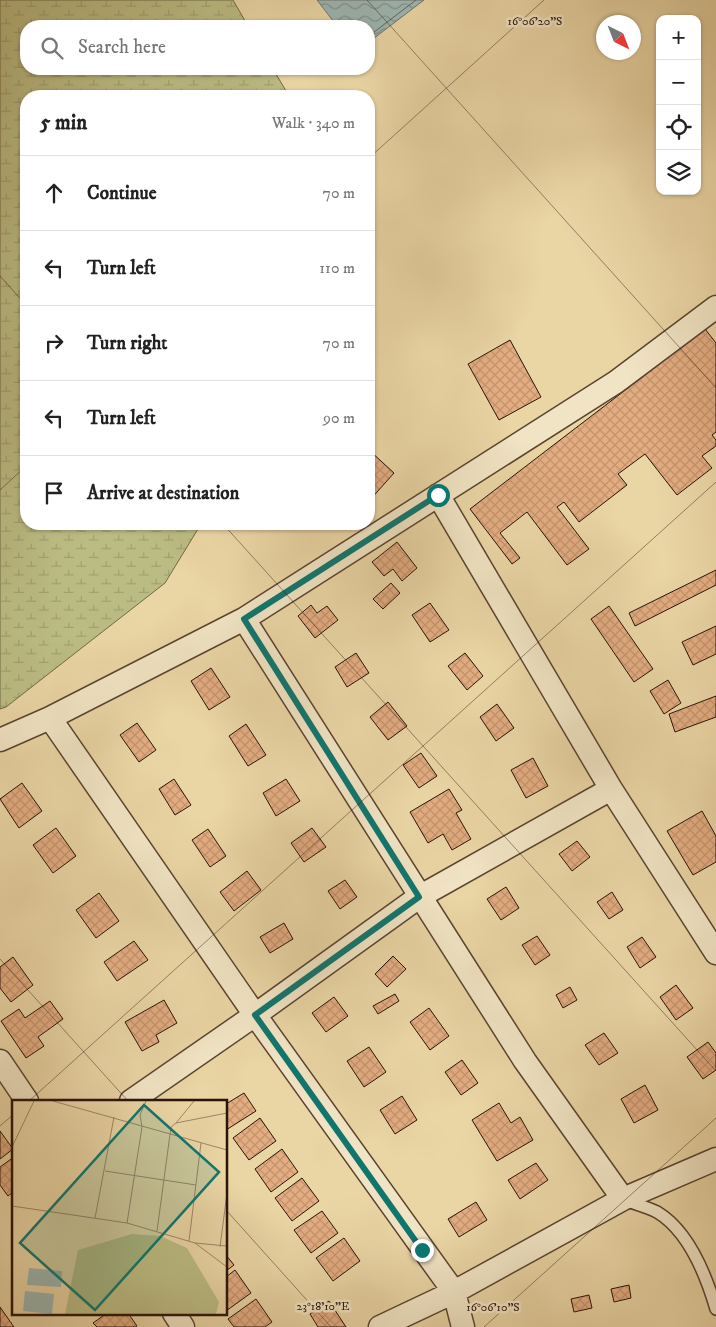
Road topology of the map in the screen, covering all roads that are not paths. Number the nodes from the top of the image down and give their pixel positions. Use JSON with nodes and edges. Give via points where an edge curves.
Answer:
{"nodes":[{"id":1,"x":716,"y":307,"type":"edge"},
{"id":2,"x":438,"y":495,"type":"junction"},
{"id":3,"x":244,"y":619,"type":"junction"},
{"id":4,"x":50,"y":718,"type":"junction"},
{"id":5,"x":0,"y":740,"type":"edge"},
{"id":6,"x":611,"y":789,"type":"junction"},
{"id":7,"x":419,"y":897,"type":"junction"},
{"id":8,"x":716,"y":953,"type":"edge"},
{"id":9,"x":255,"y":1015,"type":"junction"},
{"id":10,"x":0,"y":1062,"type":"edge"},
{"id":11,"x":26,"y":1100,"type":"edge"},
{"id":12,"x":132,"y":1100,"type":"edge"},
{"id":13,"x":716,"y":1160,"type":"edge"},
{"id":14,"x":623,"y":1199,"type":"junction"},
{"id":15,"x":454,"y":1292,"type":"junction"},
{"id":16,"x":716,"y":1309,"type":"edge"},
{"id":17,"x":175,"y":1314,"type":"edge"},
{"id":18,"x":183,"y":1327,"type":"edge"},
{"id":19,"x":380,"y":1327,"type":"edge"},
{"id":20,"x":463,"y":1327,"type":"edge"}],
"edges":[{"from":1,"to":2,"type":"street","via":[[616,382]]},
{"from":2,"to":3,"type":"street"},
{"from":2,"to":6,"type":"street"},
{"from":3,"to":4,"type":"street"},
{"from":3,"to":7,"type":"street"},
{"from":4,"to":5,"type":"street"},
{"from":4,"to":9,"type":"street"},
{"from":6,"to":7,"type":"street"},
{"from":6,"to":8,"type":"street"},
{"from":7,"to":9,"type":"street"},
{"from":7,"to":14,"type":"street","via":[[525,1061]]},
{"from":9,"to":12,"type":"street"},
{"from":9,"to":15,"type":"street"},
{"from":10,"to":11,"type":"street"},
{"from":13,"to":14,"type":"street"},
{"from":14,"to":15,"type":"street"},
{"from":14,"to":16,"type":"lane","via":[[658,1212],[694,1250]]},
{"from":15,"to":19,"type":"street"},
{"from":15,"to":20,"type":"street"},
{"from":17,"to":18,"type":"street"}]}
